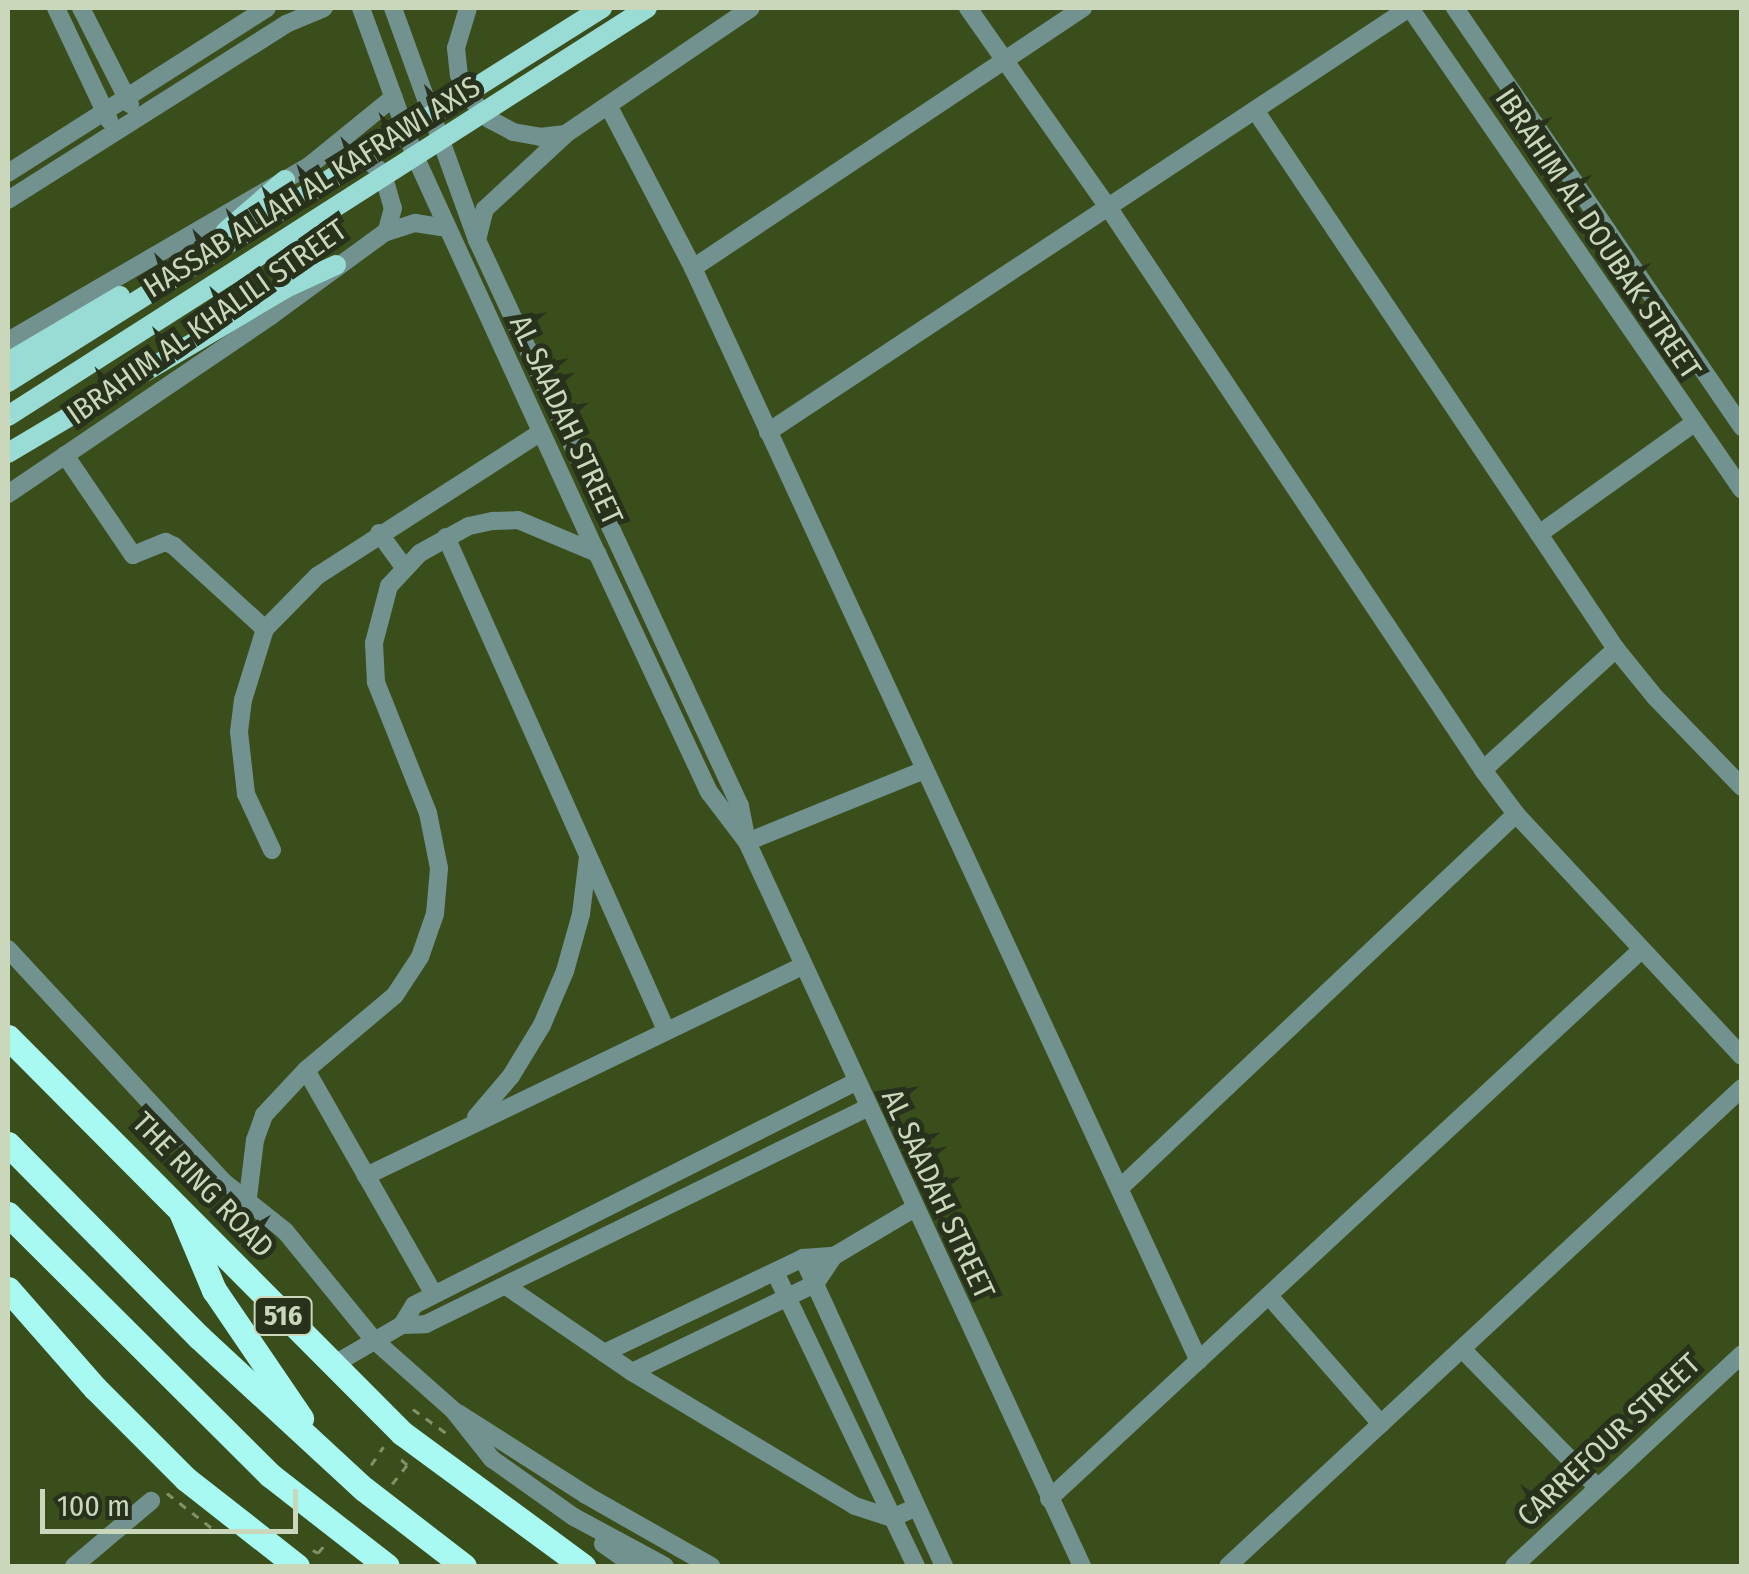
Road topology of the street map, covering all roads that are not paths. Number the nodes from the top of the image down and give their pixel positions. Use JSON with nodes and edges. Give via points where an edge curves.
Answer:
{"nodes":[{"id":1,"x":56,"y":8,"type":"edge"},
{"id":2,"x":81,"y":8,"type":"edge"},
{"id":3,"x":267,"y":8,"type":"edge"},
{"id":4,"x":324,"y":8,"type":"edge"},
{"id":5,"x":361,"y":8,"type":"edge"},
{"id":6,"x":393,"y":8,"type":"edge"},
{"id":7,"x":468,"y":8,"type":"edge"},
{"id":8,"x":602,"y":8,"type":"edge"},
{"id":9,"x":647,"y":8,"type":"edge"},
{"id":10,"x":751,"y":8,"type":"edge"},
{"id":11,"x":968,"y":8,"type":"edge"},
{"id":12,"x":1084,"y":8,"type":"edge"},
{"id":13,"x":1410,"y":8,"type":"edge"},
{"id":14,"x":1455,"y":8,"type":"edge"},
{"id":15,"x":1005,"y":60,"type":"junction"},
{"id":16,"x":126,"y":96,"type":"junction"},
{"id":17,"x":394,"y":97,"type":"junction"},
{"id":18,"x":610,"y":107,"type":"junction"},
{"id":19,"x":105,"y":110,"type":"junction"},
{"id":20,"x":1255,"y":110,"type":"junction"},
{"id":21,"x":137,"y":118,"type":"junction"},
{"id":22,"x":115,"y":132,"type":"junction"},
{"id":23,"x":567,"y":133,"type":"junction"},
{"id":24,"x":332,"y":150,"type":"junction"},
{"id":25,"x":8,"y":173,"type":"edge"},
{"id":26,"x":285,"y":180,"type":"junction"},
{"id":27,"x":8,"y":200,"type":"edge"},
{"id":28,"x":1108,"y":207,"type":"junction"},
{"id":29,"x":448,"y":228,"type":"junction"},
{"id":30,"x":387,"y":232,"type":"junction"},
{"id":31,"x":477,"y":240,"type":"junction"},
{"id":32,"x":336,"y":264,"type":"junction"},
{"id":33,"x":692,"y":268,"type":"junction"},
{"id":34,"x":8,"y":341,"type":"edge"},
{"id":35,"x":8,"y":362,"type":"edge"},
{"id":36,"x":8,"y":382,"type":"edge"},
{"id":37,"x":8,"y":416,"type":"edge"},
{"id":38,"x":1694,"y":423,"type":"junction"},
{"id":39,"x":1742,"y":428,"type":"edge"},
{"id":40,"x":541,"y":432,"type":"junction"},
{"id":41,"x":768,"y":432,"type":"junction"},
{"id":42,"x":8,"y":453,"type":"edge"},
{"id":43,"x":66,"y":455,"type":"junction"},
{"id":44,"x":1742,"y":490,"type":"edge"},
{"id":45,"x":8,"y":494,"type":"edge"},
{"id":46,"x":379,"y":534,"type":"junction"},
{"id":47,"x":1539,"y":534,"type":"junction"},
{"id":48,"x":446,"y":537,"type":"junction"},
{"id":49,"x":597,"y":553,"type":"junction"},
{"id":50,"x":404,"y":568,"type":"junction"},
{"id":51,"x":265,"y":630,"type":"junction"},
{"id":52,"x":1616,"y":648,"type":"junction"},
{"id":53,"x":924,"y":770,"type":"junction"},
{"id":54,"x":1482,"y":770,"type":"junction"},
{"id":55,"x":1742,"y":787,"type":"edge"},
{"id":56,"x":1516,"y":814,"type":"junction"},
{"id":57,"x":747,"y":842,"type":"junction"},
{"id":58,"x":272,"y":850,"type":"dead end"},
{"id":59,"x":588,"y":854,"type":"junction"},
{"id":60,"x":8,"y":949,"type":"edge"},
{"id":61,"x":1641,"y":950,"type":"junction"},
{"id":62,"x":803,"y":966,"type":"junction"},
{"id":63,"x":666,"y":1030,"type":"junction"},
{"id":64,"x":8,"y":1036,"type":"edge"},
{"id":65,"x":1742,"y":1056,"type":"edge"},
{"id":66,"x":306,"y":1070,"type":"junction"},
{"id":67,"x":856,"y":1082,"type":"junction"},
{"id":68,"x":1742,"y":1088,"type":"edge"},
{"id":69,"x":868,"y":1108,"type":"junction"},
{"id":70,"x":473,"y":1122,"type":"junction"},
{"id":71,"x":8,"y":1144,"type":"edge"},
{"id":72,"x":366,"y":1176,"type":"junction"},
{"id":73,"x":1121,"y":1187,"type":"junction"},
{"id":74,"x":248,"y":1197,"type":"junction"},
{"id":75,"x":179,"y":1205,"type":"junction"},
{"id":76,"x":914,"y":1209,"type":"junction"},
{"id":77,"x":8,"y":1214,"type":"edge"},
{"id":78,"x":834,"y":1256,"type":"junction"},
{"id":79,"x":803,"y":1258,"type":"junction"},
{"id":80,"x":776,"y":1272,"type":"junction"},
{"id":81,"x":815,"y":1284,"type":"junction"},
{"id":82,"x":506,"y":1286,"type":"junction"},
{"id":83,"x":8,"y":1289,"type":"edge"},
{"id":84,"x":434,"y":1294,"type":"junction"},
{"id":85,"x":1268,"y":1296,"type":"junction"},
{"id":86,"x":788,"y":1299,"type":"junction"},
{"id":87,"x":402,"y":1325,"type":"junction"},
{"id":88,"x":374,"y":1340,"type":"junction"},
{"id":89,"x":1462,"y":1349,"type":"junction"},
{"id":90,"x":604,"y":1353,"type":"junction"},
{"id":91,"x":1742,"y":1354,"type":"edge"},
{"id":92,"x":1199,"y":1361,"type":"junction"},
{"id":93,"x":331,"y":1366,"type":"junction"},
{"id":94,"x":632,"y":1372,"type":"junction"},
{"id":95,"x":453,"y":1410,"type":"junction"},
{"id":96,"x":1381,"y":1424,"type":"junction"},
{"id":97,"x":327,"y":1455,"type":"junction"},
{"id":98,"x":1598,"y":1488,"type":"junction"},
{"id":99,"x":157,"y":1496,"type":"road end"},
{"id":100,"x":1049,"y":1499,"type":"junction"},
{"id":101,"x":918,"y":1507,"type":"junction"},
{"id":102,"x":574,"y":1518,"type":"junction"},
{"id":103,"x":892,"y":1518,"type":"junction"},
{"id":104,"x":99,"y":1560,"type":"edge"},
{"id":105,"x":74,"y":1566,"type":"edge"},
{"id":106,"x":297,"y":1566,"type":"edge"},
{"id":107,"x":387,"y":1566,"type":"edge"},
{"id":108,"x":464,"y":1566,"type":"edge"},
{"id":109,"x":584,"y":1566,"type":"edge"},
{"id":110,"x":635,"y":1566,"type":"edge"},
{"id":111,"x":665,"y":1566,"type":"edge"},
{"id":112,"x":712,"y":1566,"type":"edge"},
{"id":113,"x":916,"y":1566,"type":"edge"},
{"id":114,"x":944,"y":1566,"type":"edge"},
{"id":115,"x":1082,"y":1566,"type":"edge"},
{"id":116,"x":1228,"y":1566,"type":"edge"},
{"id":117,"x":1514,"y":1566,"type":"edge"}],
"edges":[{"from":1,"to":19,"type":"street"},
{"from":2,"to":16,"type":"street"},
{"from":3,"to":16,"type":"street"},
{"from":4,"to":21,"type":"street","via":[[286,24]]},
{"from":5,"to":17,"type":"street","name":"AL SAADAH STREET"},
{"from":6,"to":31,"type":"street","name":"AL SAADAH STREET"},
{"from":7,"to":23,"type":"street","via":[[456,48],[471,99],[514,132]]},
{"from":8,"to":36,"type":"main road","name":"HASSAB ALLAH AL KAFRAWI AXIS"},
{"from":9,"to":37,"type":"main road","name":"HASSAB ALLAH AL KAFRAWI AXIS"},
{"from":10,"to":18,"type":"street"},
{"from":11,"to":15,"type":"street"},
{"from":12,"to":15,"type":"street"},
{"from":13,"to":20,"type":"street"},
{"from":13,"to":38,"type":"street","name":"IBRAHIM AL DOUBAK STREET"},
{"from":14,"to":39,"type":"street","name":"IBRAHIM AL DOUBAK STREET"},
{"from":15,"to":28,"type":"street"},
{"from":15,"to":33,"type":"street"},
{"from":16,"to":19,"type":"street"},
{"from":16,"to":21,"type":"street"},
{"from":17,"to":24,"type":"street"},
{"from":17,"to":29,"type":"street","name":"AL SAADAH STREET"},
{"from":18,"to":23,"type":"street"},
{"from":18,"to":33,"type":"street"},
{"from":19,"to":22,"type":"street"},
{"from":19,"to":25,"type":"street"},
{"from":20,"to":28,"type":"street"},
{"from":20,"to":47,"type":"street"},
{"from":21,"to":22,"type":"street"},
{"from":22,"to":27,"type":"street"},
{"from":23,"to":31,"type":"street","via":[[485,209]]},
{"from":24,"to":26,"type":"street"},
{"from":24,"to":30,"type":"street","via":[[366,158],[383,174],[393,208]]},
{"from":26,"to":34,"type":"street"},
{"from":26,"to":35,"type":"main road","via":[[191,254]]},
{"from":28,"to":41,"type":"street"},
{"from":28,"to":54,"type":"street"},
{"from":29,"to":30,"type":"street","name":"IBRAHIM AL KHALILI STREET","via":[[415,224]]},
{"from":29,"to":40,"type":"street","name":"AL SAADAH STREET"},
{"from":30,"to":32,"type":"street","name":"IBRAHIM AL KHALILI STREET"},
{"from":31,"to":57,"type":"street","name":"AL SAADAH STREET","via":[[740,806]]},
{"from":32,"to":42,"type":"main road"},
{"from":32,"to":43,"type":"street","name":"IBRAHIM AL KHALILI STREET"},
{"from":33,"to":41,"type":"street"},
{"from":38,"to":44,"type":"street","name":"IBRAHIM AL DOUBAK STREET"},
{"from":38,"to":47,"type":"street"},
{"from":40,"to":46,"type":"street"},
{"from":40,"to":49,"type":"street","name":"AL SAADAH STREET"},
{"from":41,"to":53,"type":"street"},
{"from":43,"to":45,"type":"street","name":"IBRAHIM AL KHALILI STREET"},
{"from":43,"to":51,"type":"street","via":[[133,555],[156,544],[174,546]]},
{"from":46,"to":50,"type":"street"},
{"from":46,"to":51,"type":"street","via":[[317,576]]},
{"from":47,"to":52,"type":"street"},
{"from":48,"to":49,"type":"street","via":[[493,520],[518,520]]},
{"from":48,"to":50,"type":"street"},
{"from":48,"to":59,"type":"street"},
{"from":49,"to":57,"type":"street","name":"AL SAADAH STREET","via":[[709,792]]},
{"from":50,"to":66,"type":"street","via":[[382,604],[374,663],[380,702],[428,813],[439,868],[435,914],[420,957],[395,995]]},
{"from":51,"to":58,"type":"street","via":[[243,700],[240,763],[246,794]]},
{"from":52,"to":54,"type":"street"},
{"from":52,"to":55,"type":"street"},
{"from":53,"to":57,"type":"street"},
{"from":53,"to":73,"type":"street"},
{"from":54,"to":56,"type":"street"},
{"from":56,"to":61,"type":"street"},
{"from":56,"to":73,"type":"street"},
{"from":57,"to":62,"type":"street","name":"AL SAADAH STREET"},
{"from":59,"to":63,"type":"street"},
{"from":59,"to":70,"type":"street","via":[[576,933],[542,1026]]},
{"from":60,"to":74,"type":"street","via":[[179,1136]]},
{"from":61,"to":65,"type":"street"},
{"from":61,"to":85,"type":"street"},
{"from":62,"to":63,"type":"street"},
{"from":62,"to":67,"type":"street","name":"AL SAADAH STREET"},
{"from":63,"to":70,"type":"street"},
{"from":64,"to":75,"type":"highway","name":"THE RING ROAD","number":"516"},
{"from":66,"to":72,"type":"street"},
{"from":66,"to":74,"type":"street","via":[[258,1127]]},
{"from":67,"to":69,"type":"street","name":"AL SAADAH STREET"},
{"from":67,"to":84,"type":"street"},
{"from":68,"to":89,"type":"street"},
{"from":69,"to":76,"type":"street","name":"AL SAADAH STREET"},
{"from":69,"to":82,"type":"street"},
{"from":70,"to":72,"type":"street"},
{"from":71,"to":97,"type":"highway","number":"516"},
{"from":72,"to":84,"type":"street"},
{"from":73,"to":92,"type":"street"},
{"from":74,"to":88,"type":"street","via":[[285,1231]]},
{"from":75,"to":93,"type":"highway","name":"THE RING ROAD","number":"516"},
{"from":75,"to":97,"type":"highway","number":"516","via":[[214,1290]]},
{"from":76,"to":78,"type":"street"},
{"from":76,"to":100,"type":"street","name":"AL SAADAH STREET"},
{"from":77,"to":107,"type":"highway","via":[[270,1474]]},
{"from":78,"to":79,"type":"street"},
{"from":78,"to":81,"type":"street"},
{"from":79,"to":80,"type":"street"},
{"from":79,"to":81,"type":"street"},
{"from":80,"to":86,"type":"street"},
{"from":80,"to":90,"type":"street"},
{"from":81,"to":86,"type":"street"},
{"from":81,"to":101,"type":"street"},
{"from":82,"to":87,"type":"street","via":[[426,1324]]},
{"from":82,"to":90,"type":"street"},
{"from":83,"to":106,"type":"highway","via":[[186,1479]]},
{"from":84,"to":87,"type":"street","via":[[414,1305]]},
{"from":85,"to":92,"type":"street"},
{"from":85,"to":96,"type":"street"},
{"from":86,"to":94,"type":"street"},
{"from":86,"to":103,"type":"street"},
{"from":87,"to":88,"type":"street"},
{"from":88,"to":93,"type":"street"},
{"from":88,"to":95,"type":"street"},
{"from":89,"to":96,"type":"street"},
{"from":89,"to":98,"type":"street"},
{"from":90,"to":94,"type":"street"},
{"from":91,"to":98,"type":"street","name":"CARREFOUR STREET"},
{"from":92,"to":100,"type":"street"},
{"from":93,"to":109,"type":"highway","name":"THE RING ROAD","number":"516","via":[[432,1457]]},
{"from":94,"to":103,"type":"street","via":[[855,1506]]},
{"from":95,"to":102,"type":"street","via":[[492,1459]]},
{"from":95,"to":112,"type":"street","via":[[586,1496]]},
{"from":96,"to":116,"type":"street"},
{"from":97,"to":108,"type":"highway","number":"516"},
{"from":98,"to":117,"type":"street","name":"CARREFOUR STREET"},
{"from":99,"to":104,"type":"street"},
{"from":100,"to":115,"type":"street","name":"AL SAADAH STREET"},
{"from":101,"to":103,"type":"street"},
{"from":101,"to":114,"type":"street"},
{"from":102,"to":110,"type":"street"},
{"from":102,"to":111,"type":"street"},
{"from":103,"to":113,"type":"street"},
{"from":104,"to":105,"type":"street"}]}
